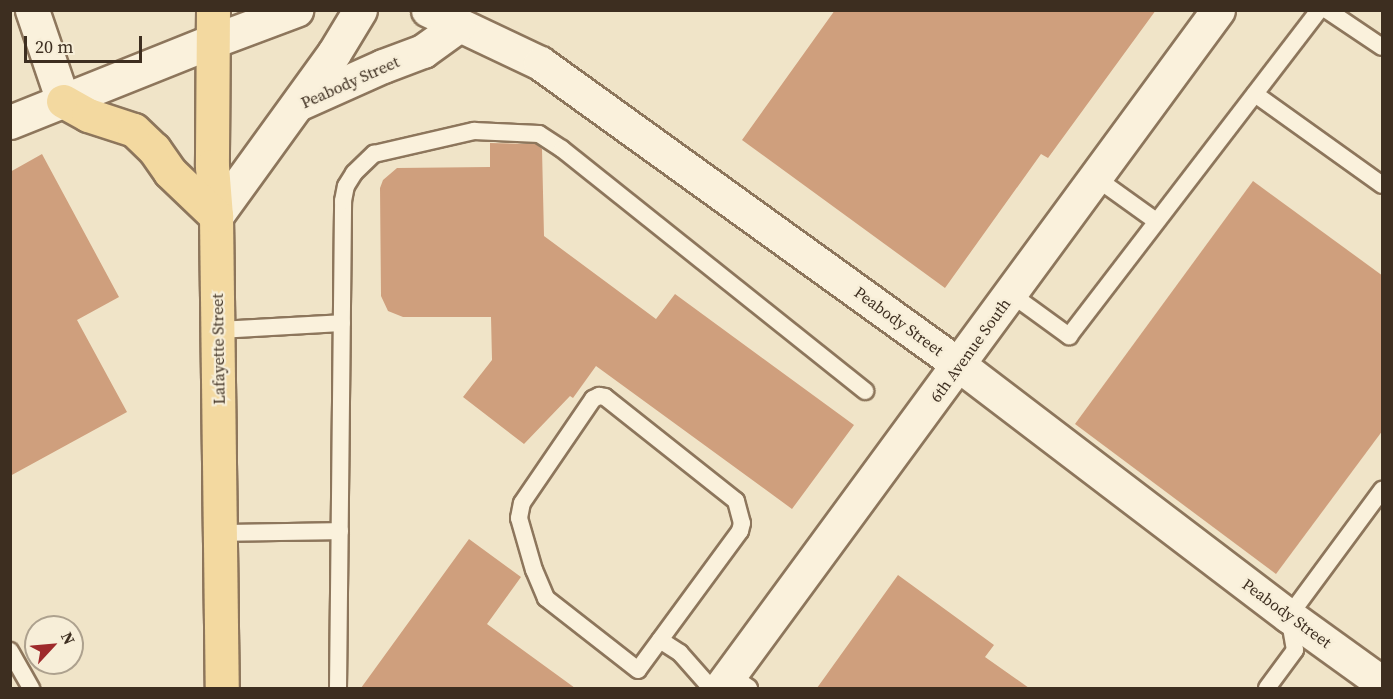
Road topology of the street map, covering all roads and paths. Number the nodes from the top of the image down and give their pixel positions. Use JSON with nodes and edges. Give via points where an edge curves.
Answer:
{"nodes":[{"id":1,"x":33,"y":10,"type":"edge"},
{"id":2,"x":296,"y":10,"type":"edge"},
{"id":3,"x":360,"y":10,"type":"edge"},
{"id":4,"x":428,"y":10,"type":"edge"},
{"id":5,"x":1218,"y":10,"type":"edge"},
{"id":6,"x":1319,"y":10,"type":"edge"},
{"id":7,"x":1327,"y":10,"type":"edge"},
{"id":8,"x":453,"y":18,"type":"edge"},
{"id":9,"x":213,"y":26,"type":"edge"},
{"id":10,"x":1383,"y":46,"type":"edge"},
{"id":11,"x":1255,"y":94,"type":"junction"},
{"id":12,"x":63,"y":101,"type":"junction"},
{"id":13,"x":295,"y":106,"type":"junction"},
{"id":14,"x":10,"y":123,"type":"edge"},
{"id":15,"x":1096,"y":177,"type":"junction"},
{"id":16,"x":1383,"y":185,"type":"edge"},
{"id":17,"x":216,"y":216,"type":"junction"},
{"id":18,"x":1156,"y":221,"type":"junction"},
{"id":19,"x":1011,"y":294,"type":"junction"},
{"id":20,"x":342,"y":323,"type":"junction"},
{"id":21,"x":218,"y":330,"type":"junction"},
{"id":22,"x":959,"y":364,"type":"junction"},
{"id":23,"x":865,"y":391,"type":"dead end"},
{"id":24,"x":1383,"y":490,"type":"edge"},
{"id":25,"x":340,"y":531,"type":"junction"},
{"id":26,"x":219,"y":533,"type":"junction"},
{"id":27,"x":1289,"y":616,"type":"junction"},
{"id":28,"x":660,"y":640,"type":"junction"},
{"id":29,"x":10,"y":651,"type":"edge"},
{"id":30,"x":1383,"y":682,"type":"edge"},
{"id":31,"x":728,"y":685,"type":"edge"},
{"id":32,"x":31,"y":688,"type":"edge"},
{"id":33,"x":222,"y":688,"type":"edge"},
{"id":34,"x":338,"y":688,"type":"edge"},
{"id":35,"x":1267,"y":688,"type":"edge"}],
"edges":[{"from":1,"to":12,"type":"street"},
{"from":2,"to":9,"type":"street"},
{"from":3,"to":13,"type":"street"},
{"from":4,"to":8,"type":"street","name":"Peabody Street"},
{"from":5,"to":15,"type":"street","name":"6th Avenue South"},
{"from":6,"to":11,"type":"lane"},
{"from":7,"to":10,"type":"lane"},
{"from":8,"to":13,"type":"street","name":"Peabody Street","via":[[423,51]]},
{"from":8,"to":22,"type":"street","name":"Peabody Street","via":[[540,63]]},
{"from":9,"to":12,"type":"street","via":[[146,70]]},
{"from":9,"to":17,"type":"main road","name":"Lafayette Street","via":[[212,166]]},
{"from":11,"to":16,"type":"lane"},
{"from":11,"to":18,"type":"lane"},
{"from":12,"to":14,"type":"street"},
{"from":12,"to":17,"type":"main road","via":[[88,115],[134,130]]},
{"from":13,"to":17,"type":"street","name":"Peabody Street"},
{"from":15,"to":18,"type":"lane"},
{"from":15,"to":19,"type":"street","name":"6th Avenue South"},
{"from":17,"to":21,"type":"main road","name":"Lafayette Street"},
{"from":18,"to":19,"type":"lane","via":[[1069,336]]},
{"from":19,"to":22,"type":"street","name":"6th Avenue South"},
{"from":20,"to":21,"type":"lane"},
{"from":20,"to":23,"type":"lane","via":[[343,201],[346,186],[363,164],[390,148],[474,131],[539,134]]},
{"from":20,"to":25,"type":"lane"},
{"from":21,"to":26,"type":"main road","name":"Lafayette Street"},
{"from":22,"to":27,"type":"street","name":"Peabody Street"},
{"from":22,"to":31,"type":"street","name":"6th Avenue South"},
{"from":24,"to":27,"type":"lane"},
{"from":25,"to":26,"type":"lane"},
{"from":25,"to":34,"type":"lane"},
{"from":26,"to":33,"type":"main road","name":"Lafayette Street"},
{"from":27,"to":30,"type":"street","name":"Peabody Street"},
{"from":27,"to":35,"type":"lane","via":[[1295,650]]},
{"from":28,"to":28,"type":"lane","via":[[742,523],[736,501],[599,396],[593,399],[522,503],[522,533],[546,598],[635,670]]},
{"from":28,"to":31,"type":"lane"},
{"from":29,"to":32,"type":"lane"}]}
